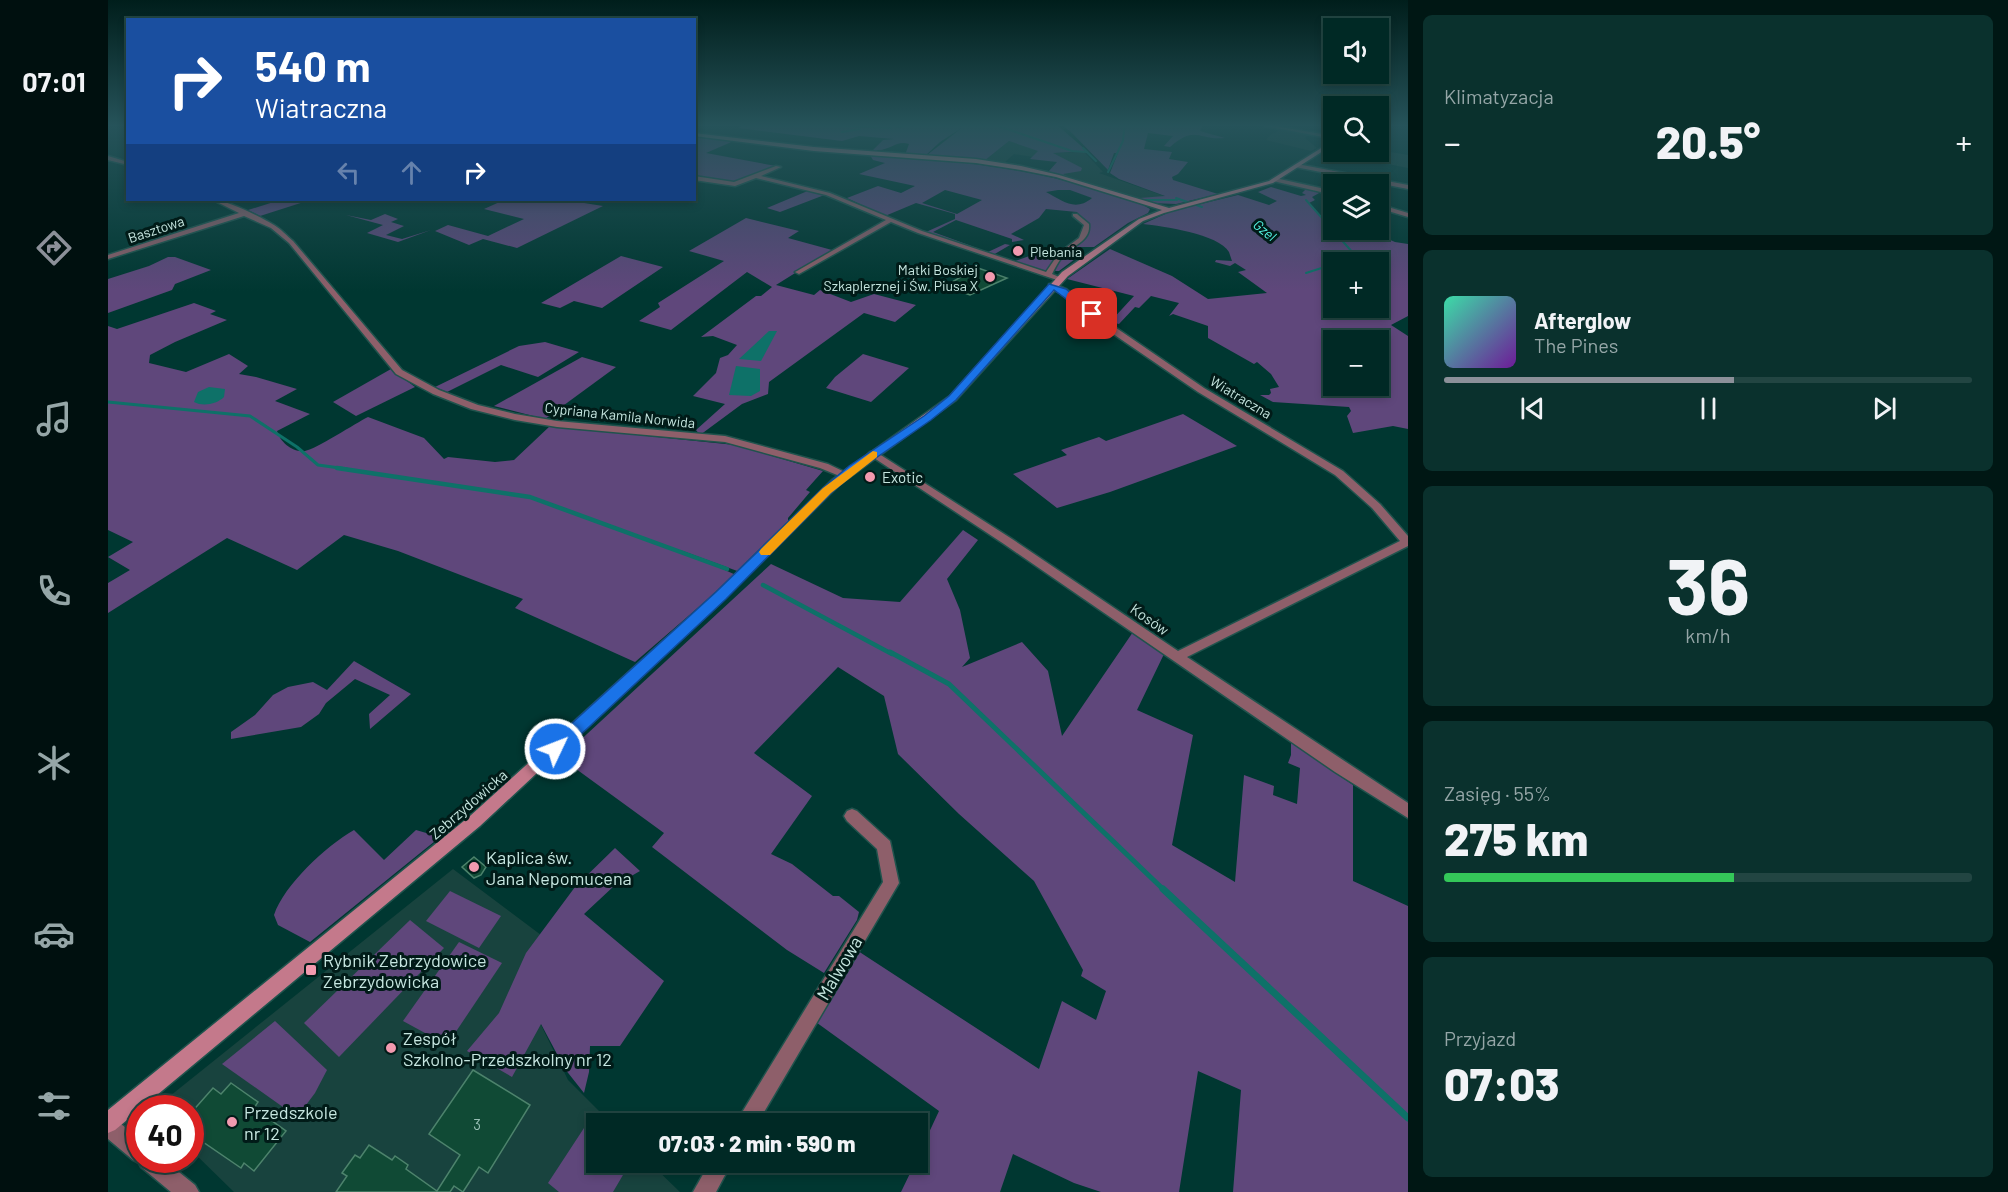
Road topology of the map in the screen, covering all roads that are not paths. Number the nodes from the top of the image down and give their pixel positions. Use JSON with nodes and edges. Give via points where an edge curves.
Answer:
{"nodes":[{"id":1,"x":705,"y":180,"type":"edge"},
{"id":2,"x":746,"y":180,"type":"edge"},
{"id":3,"x":770,"y":180,"type":"edge"},
{"id":4,"x":1069,"y":180,"type":"edge"},
{"id":5,"x":1275,"y":180,"type":"joint"},
{"id":6,"x":1369,"y":180,"type":"edge"},
{"id":7,"x":1408,"y":187,"type":"edge"},
{"id":8,"x":1323,"y":191,"type":"edge"},
{"id":9,"x":218,"y":201,"type":"edge"},
{"id":10,"x":1389,"y":209,"type":"edge"},
{"id":11,"x":1168,"y":210,"type":"junction"},
{"id":12,"x":246,"y":213,"type":"junction"},
{"id":13,"x":1075,"y":214,"type":"dead end"},
{"id":14,"x":1408,"y":215,"type":"edge"},
{"id":15,"x":891,"y":220,"type":"junction"},
{"id":16,"x":108,"y":257,"type":"edge"},
{"id":17,"x":799,"y":272,"type":"dead end"},
{"id":18,"x":1053,"y":280,"type":"junction"},
{"id":19,"x":873,"y":454,"type":"junction"},
{"id":20,"x":846,"y":474,"type":"junction"},
{"id":21,"x":1408,"y":542,"type":"edge"},
{"id":22,"x":1177,"y":657,"type":"junction"},
{"id":23,"x":1408,"y":811,"type":"edge"},
{"id":24,"x":852,"y":816,"type":"dead end"},
{"id":25,"x":752,"y":1113,"type":"edge"},
{"id":26,"x":108,"y":1123,"type":"edge"},
{"id":27,"x":108,"y":1130,"type":"edge"},
{"id":28,"x":126,"y":1141,"type":"edge"},
{"id":29,"x":164,"y":1173,"type":"edge"},
{"id":30,"x":715,"y":1173,"type":"edge"},
{"id":31,"x":188,"y":1192,"type":"edge"},
{"id":32,"x":704,"y":1192,"type":"edge"}],
"edges":[{"from":1,"to":2,"type":"street","via":[[735,184]]},
{"from":3,"to":15,"type":"street","name":"Wiatraczna","via":[[828,194]]},
{"from":4,"to":11,"type":"street"},
{"from":5,"to":8,"type":"street"},
{"from":5,"to":11,"type":"street","name":"Zebrzydowicka"},
{"from":6,"to":7,"type":"street"},
{"from":9,"to":12,"type":"street","name":"Cypriana Kamila Norwida"},
{"from":10,"to":14,"type":"street"},
{"from":11,"to":18,"type":"street","name":"Zebrzydowicka","via":[[1141,220]]},
{"from":12,"to":16,"type":"street","name":"Basztowa"},
{"from":12,"to":20,"type":"street","name":"Cypriana Kamila Norwida","via":[[291,242],[399,372],[422,387],[465,403],[556,424],[747,443]]},
{"from":13,"to":18,"type":"street","via":[[1086,225],[1086,232],[1061,254]]},
{"from":15,"to":17,"type":"street"},
{"from":15,"to":18,"type":"street","name":"Wiatraczna"},
{"from":18,"to":19,"type":"street","name":"Zebrzydowicka","via":[[952,398]]},
{"from":18,"to":21,"type":"street","name":"Wiatraczna","via":[[1114,332],[1339,473]]},
{"from":19,"to":20,"type":"street","name":"Zebrzydowicka"},
{"from":19,"to":22,"type":"street","name":"Kosów"},
{"from":20,"to":26,"type":"street","name":"Zebrzydowicka","via":[[475,821]]},
{"from":21,"to":22,"type":"street","name":"Wiatraczna"},
{"from":22,"to":23,"type":"street","name":"Kosów"},
{"from":24,"to":25,"type":"street","name":"Malwowa","via":[[884,846],[891,883]]},
{"from":27,"to":28,"type":"street"},
{"from":29,"to":31,"type":"street"},
{"from":30,"to":32,"type":"street"}]}
